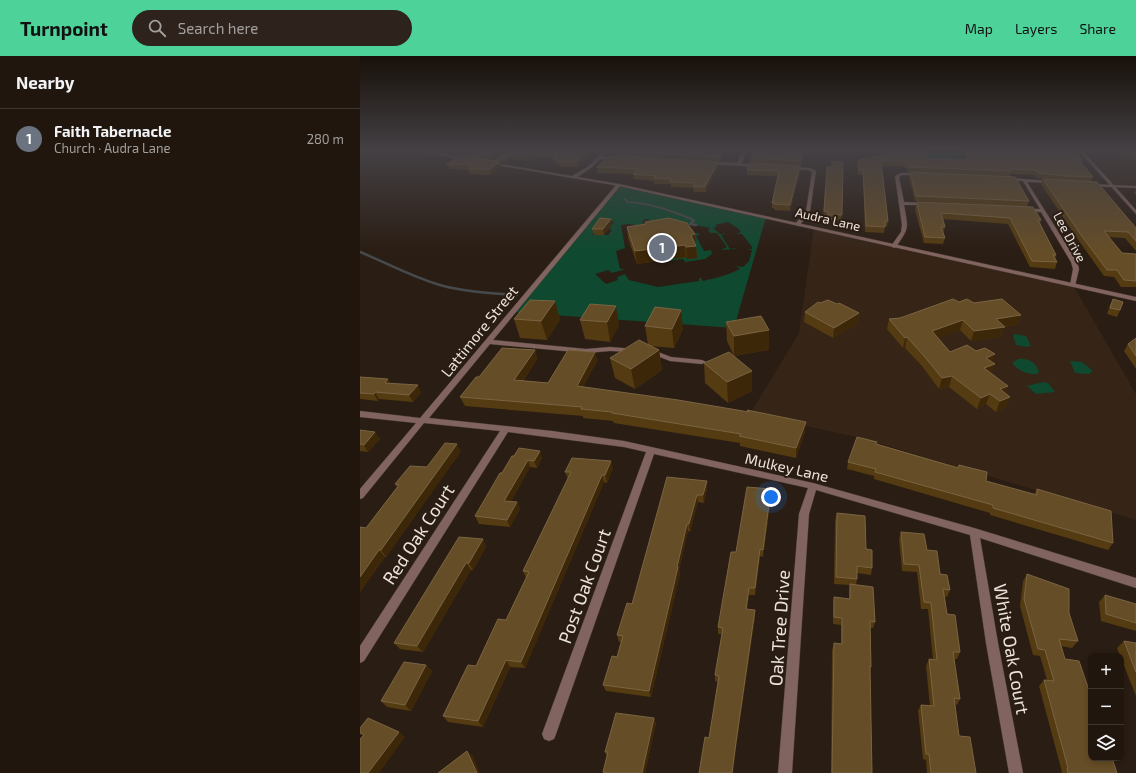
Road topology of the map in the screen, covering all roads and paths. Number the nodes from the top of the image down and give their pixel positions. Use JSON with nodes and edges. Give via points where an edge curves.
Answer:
{"nodes":[{"id":1,"x":616,"y":184,"type":"edge"},
{"id":2,"x":812,"y":184,"type":"edge"},
{"id":3,"x":898,"y":184,"type":"edge"},
{"id":4,"x":1027,"y":184,"type":"edge"},
{"id":5,"x":1087,"y":184,"type":"edge"},
{"id":6,"x":619,"y":185,"type":"junction"},
{"id":7,"x":1112,"y":186,"type":"junction"},
{"id":8,"x":1136,"y":187,"type":"edge"},
{"id":9,"x":901,"y":203,"type":"junction"},
{"id":10,"x":932,"y":205,"type":"edge"},
{"id":11,"x":1020,"y":210,"type":"edge"},
{"id":12,"x":1044,"y":211,"type":"junction"},
{"id":13,"x":1136,"y":213,"type":"edge"},
{"id":14,"x":798,"y":224,"type":"junction"},
{"id":15,"x":894,"y":246,"type":"junction"},
{"id":16,"x":1073,"y":286,"type":"junction"},
{"id":17,"x":1136,"y":299,"type":"edge"},
{"id":18,"x":487,"y":342,"type":"junction"},
{"id":19,"x":702,"y":362,"type":"dead end"},
{"id":20,"x":360,"y":414,"type":"edge"},
{"id":21,"x":422,"y":421,"type":"junction"},
{"id":22,"x":506,"y":429,"type":"junction"},
{"id":23,"x":651,"y":451,"type":"junction"},
{"id":24,"x":813,"y":486,"type":"junction"},
{"id":25,"x":360,"y":495,"type":"edge"},
{"id":26,"x":974,"y":532,"type":"junction"},
{"id":27,"x":1136,"y":583,"type":"edge"},
{"id":28,"x":360,"y":657,"type":"edge"},
{"id":29,"x":549,"y":734,"type":"dead end"},
{"id":30,"x":785,"y":773,"type":"edge"},
{"id":31,"x":1016,"y":773,"type":"edge"}],
"edges":[{"from":1,"to":6,"type":"street","name":"Audra Lane"},
{"from":2,"to":14,"type":"street","via":[[808,210]]},
{"from":3,"to":9,"type":"street"},
{"from":4,"to":12,"type":"street","name":"Lee Drive"},
{"from":5,"to":7,"type":"street"},
{"from":6,"to":14,"type":"street","name":"Audra Lane"},
{"from":6,"to":18,"type":"street","name":"Lattimore Street"},
{"from":7,"to":8,"type":"street"},
{"from":7,"to":13,"type":"street"},
{"from":9,"to":10,"type":"street"},
{"from":9,"to":15,"type":"street","via":[[904,230]]},
{"from":11,"to":12,"type":"street"},
{"from":12,"to":16,"type":"street","name":"Lee Drive","via":[[1074,262],[1076,269]]},
{"from":14,"to":15,"type":"street","name":"Audra Lane"},
{"from":15,"to":16,"type":"street","name":"Audra Lane"},
{"from":16,"to":17,"type":"street","name":"Audra Lane"},
{"from":18,"to":19,"type":"street","via":[[586,351],[625,350]]},
{"from":18,"to":21,"type":"street","name":"Lattimore Street"},
{"from":20,"to":21,"type":"street","name":"Mulkey Lane"},
{"from":21,"to":22,"type":"street","name":"Mulkey Lane"},
{"from":21,"to":25,"type":"street","name":"Lattimore Street"},
{"from":22,"to":23,"type":"street","name":"Mulkey Lane","via":[[624,444]]},
{"from":22,"to":28,"type":"street","name":"Red Oak Court"},
{"from":23,"to":24,"type":"street","name":"Mulkey Lane"},
{"from":23,"to":29,"type":"street","name":"Post Oak Court"},
{"from":24,"to":26,"type":"street","name":"Mulkey Lane"},
{"from":24,"to":30,"type":"street","name":"Oak Tree Drive","via":[[804,514]]},
{"from":26,"to":27,"type":"street","name":"Mulkey Lane"},
{"from":26,"to":31,"type":"street","name":"White Oak Court"}]}
